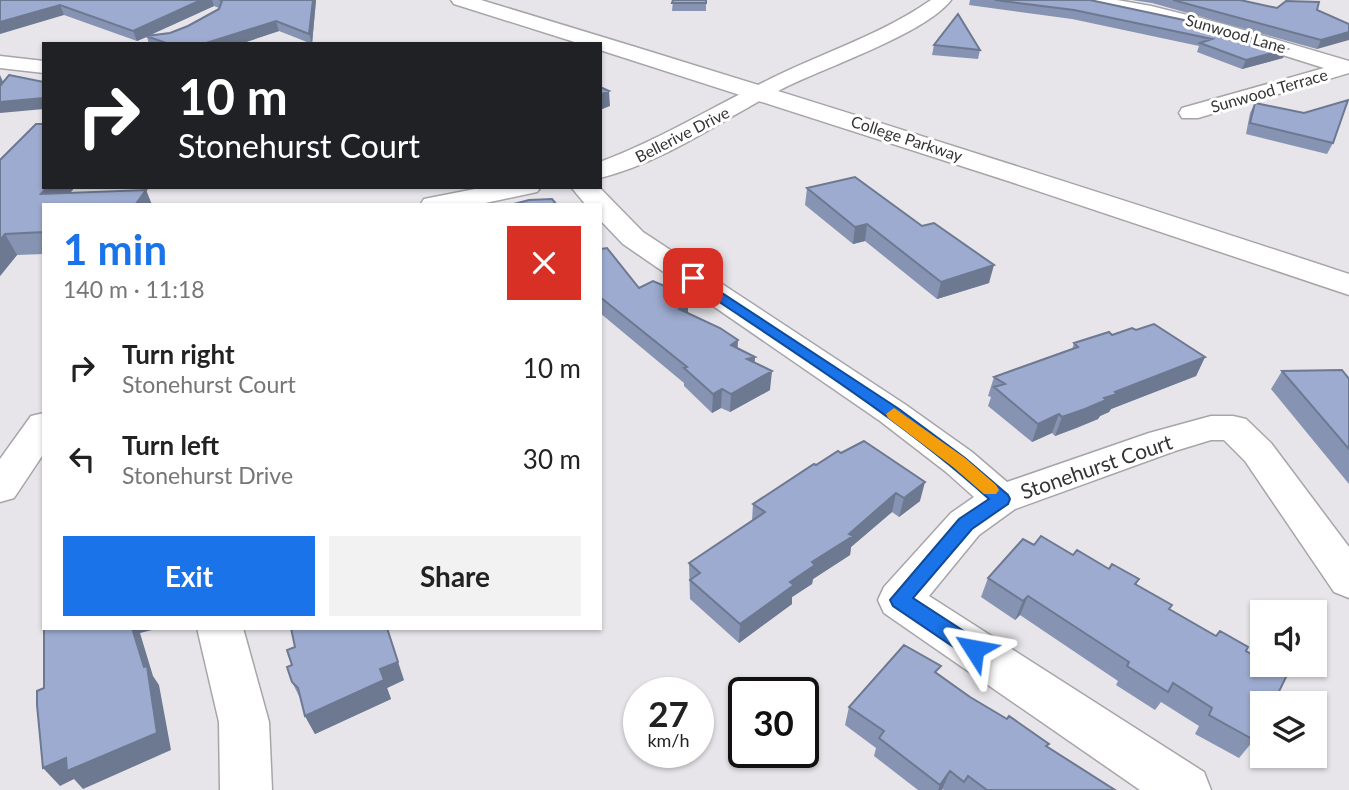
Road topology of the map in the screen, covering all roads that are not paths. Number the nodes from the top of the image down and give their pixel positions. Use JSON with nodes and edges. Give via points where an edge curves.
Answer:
{"nodes":[{"id":1,"x":461,"y":0,"type":"edge"},
{"id":2,"x":942,"y":0,"type":"edge"},
{"id":3,"x":1084,"y":0,"type":"edge"},
{"id":4,"x":598,"y":42,"type":"edge"},
{"id":5,"x":602,"y":43,"type":"edge"},
{"id":6,"x":0,"y":62,"type":"edge"},
{"id":7,"x":42,"y":67,"type":"edge"},
{"id":8,"x":1347,"y":67,"type":"edge"},
{"id":9,"x":762,"y":92,"type":"junction"},
{"id":10,"x":1190,"y":113,"type":"dead end"},
{"id":11,"x":602,"y":169,"type":"edge"},
{"id":12,"x":517,"y":189,"type":"edge"},
{"id":13,"x":586,"y":189,"type":"edge"},
{"id":14,"x":444,"y":203,"type":"edge"},
{"id":15,"x":599,"y":203,"type":"edge"},
{"id":16,"x":602,"y":206,"type":"edge"},
{"id":17,"x":633,"y":238,"type":"junction"},
{"id":18,"x":602,"y":245,"type":"edge"},
{"id":19,"x":1349,"y":285,"type":"edge"},
{"id":20,"x":42,"y":428,"type":"edge"},
{"id":21,"x":0,"y":488,"type":"edge"},
{"id":22,"x":1001,"y":499,"type":"junction"},
{"id":23,"x":1349,"y":580,"type":"edge"},
{"id":24,"x":221,"y":630,"type":"edge"},
{"id":25,"x":246,"y":790,"type":"edge"},
{"id":26,"x":1185,"y":790,"type":"edge"}],
"edges":[{"from":1,"to":4,"type":"main road","name":"College Parkway"},
{"from":2,"to":9,"type":"street","name":"Bellerive Drive","via":[[896,31]]},
{"from":3,"to":8,"type":"street","name":"Sunwood Lane","via":[[1226,28]]},
{"from":5,"to":9,"type":"main road","name":"College Parkway"},
{"from":6,"to":7,"type":"street"},
{"from":8,"to":10,"type":"street","name":"Sunwood Terrace"},
{"from":9,"to":11,"type":"street","name":"Bellerive Drive","via":[[639,157]]},
{"from":9,"to":19,"type":"main road","name":"College Parkway"},
{"from":12,"to":14,"type":"street"},
{"from":13,"to":15,"type":"street"},
{"from":16,"to":17,"type":"street"},
{"from":17,"to":18,"type":"street"},
{"from":17,"to":22,"type":"street","via":[[893,413]]},
{"from":20,"to":21,"type":"street"},
{"from":22,"to":23,"type":"street","name":"Stonehurst Court","via":[[1162,442],[1211,428],[1233,428],[1258,452]]},
{"from":22,"to":26,"type":"street","name":"Stonehurst Court","via":[[965,524],[900,600]]},
{"from":24,"to":25,"type":"street","via":[[244,722]]}]}
